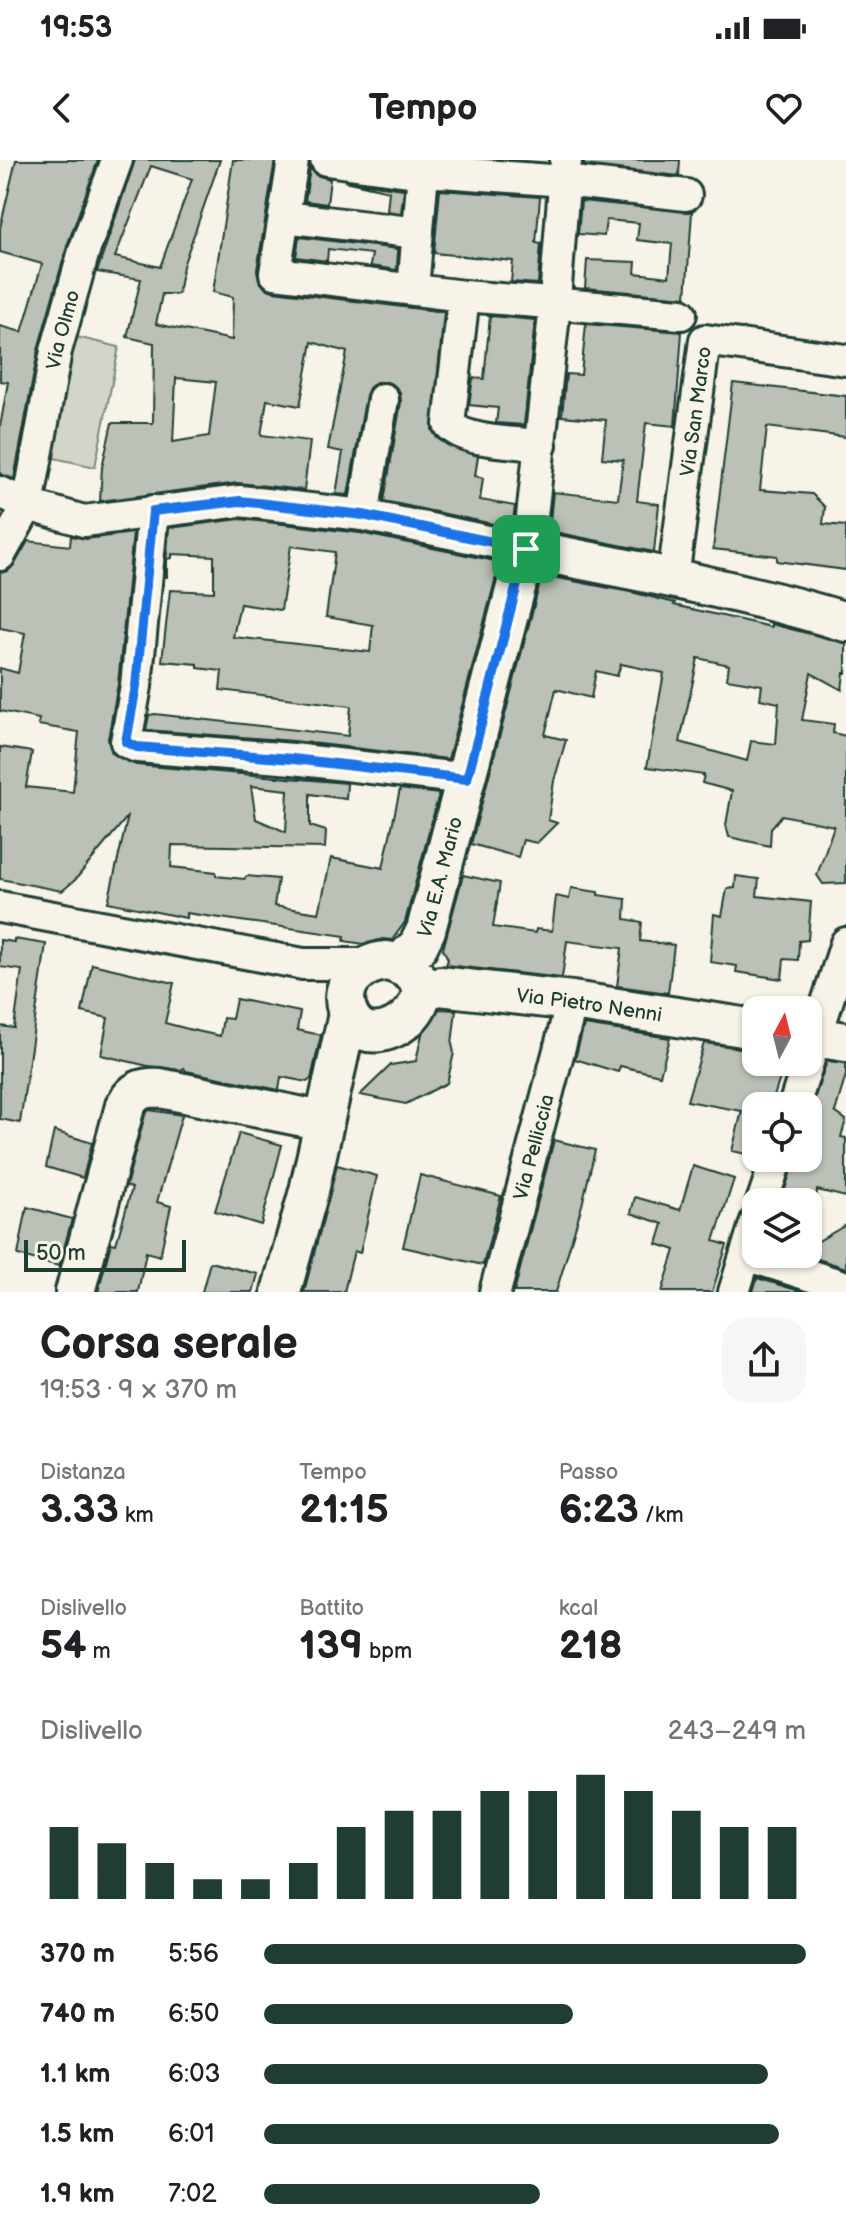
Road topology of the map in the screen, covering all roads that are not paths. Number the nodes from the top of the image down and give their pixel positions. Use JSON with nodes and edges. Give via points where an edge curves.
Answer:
{"nodes":[{"id":1,"x":117,"y":160,"type":"edge"},
{"id":2,"x":293,"y":160,"type":"edge"},
{"id":3,"x":326,"y":160,"type":"edge"},
{"id":4,"x":424,"y":167,"type":"edge"},
{"id":5,"x":566,"y":171,"type":"edge"},
{"id":6,"x":686,"y":195,"type":"dead end"},
{"id":7,"x":284,"y":217,"type":"junction"},
{"id":8,"x":418,"y":233,"type":"junction"},
{"id":9,"x":413,"y":289,"type":"junction"},
{"id":10,"x":464,"y":296,"type":"junction"},
{"id":11,"x":555,"y":304,"type":"junction"},
{"id":12,"x":681,"y":314,"type":"dead end"},
{"id":13,"x":846,"y":360,"type":"edge"},
{"id":14,"x":383,"y":399,"type":"dead end"},
{"id":15,"x":541,"y":445,"type":"junction"},
{"id":16,"x":0,"y":492,"type":"edge"},
{"id":17,"x":28,"y":505,"type":"junction"},
{"id":18,"x":153,"y":511,"type":"junction"},
{"id":19,"x":363,"y":515,"type":"junction"},
{"id":20,"x":526,"y":549,"type":"junction"},
{"id":21,"x":0,"y":555,"type":"edge"},
{"id":22,"x":673,"y":578,"type":"junction"},
{"id":23,"x":846,"y":622,"type":"edge"},
{"id":24,"x":467,"y":779,"type":"junction"},
{"id":25,"x":0,"y":907,"type":"edge"},
{"id":26,"x":846,"y":943,"type":"edge"},
{"id":27,"x":303,"y":964,"type":"junction"},
{"id":28,"x":396,"y":973,"type":"junction"},
{"id":29,"x":572,"y":1001,"type":"junction"},
{"id":30,"x":356,"y":1015,"type":"junction"},
{"id":31,"x":742,"y":1027,"type":"edge"},
{"id":32,"x":822,"y":1030,"type":"edge"},
{"id":33,"x":323,"y":1121,"type":"junction"},
{"id":34,"x":742,"y":1267,"type":"edge"},
{"id":35,"x":787,"y":1268,"type":"edge"},
{"id":36,"x":846,"y":1287,"type":"edge"},
{"id":37,"x":75,"y":1292,"type":"edge"},
{"id":38,"x":281,"y":1292,"type":"edge"},
{"id":39,"x":495,"y":1292,"type":"edge"},
{"id":40,"x":734,"y":1292,"type":"edge"}],
"edges":[{"from":1,"to":17,"type":"street","name":"Via Olmo","via":[[56,351]]},
{"from":2,"to":7,"type":"street"},
{"from":3,"to":4,"type":"street"},
{"from":4,"to":5,"type":"street","via":[[442,172]]},
{"from":4,"to":8,"type":"street"},
{"from":5,"to":6,"type":"street"},
{"from":5,"to":11,"type":"street"},
{"from":7,"to":8,"type":"street"},
{"from":7,"to":9,"type":"street","via":[[275,273]]},
{"from":8,"to":9,"type":"street"},
{"from":9,"to":10,"type":"street"},
{"from":10,"to":11,"type":"street"},
{"from":10,"to":15,"type":"street","via":[[449,424],[474,437]]},
{"from":11,"to":12,"type":"street"},
{"from":11,"to":15,"type":"street"},
{"from":13,"to":22,"type":"street","name":"Via San Marco","via":[[705,340]]},
{"from":14,"to":19,"type":"street"},
{"from":15,"to":20,"type":"street"},
{"from":16,"to":17,"type":"street"},
{"from":17,"to":18,"type":"street","via":[[84,521]]},
{"from":17,"to":21,"type":"street","name":"Via Olmo"},
{"from":18,"to":19,"type":"street","via":[[240,501]]},
{"from":18,"to":24,"type":"street","via":[[126,742]]},
{"from":19,"to":20,"type":"street"},
{"from":20,"to":22,"type":"main road"},
{"from":20,"to":24,"type":"main road","name":"Via E.A. Mario"},
{"from":22,"to":23,"type":"main road"},
{"from":24,"to":28,"type":"main road","name":"Via E.A. Mario","via":[[426,930]]},
{"from":25,"to":27,"type":"street","name":"Via Pietro Nenni"},
{"from":26,"to":32,"type":"street"},
{"from":27,"to":28,"type":"street","name":"Via Pietro Nenni"},
{"from":27,"to":30,"type":"street","name":"Via Pietro Nenni","via":[[331,979]]},
{"from":28,"to":29,"type":"main road","name":"Via Pietro Nenni","via":[[440,986]]},
{"from":28,"to":30,"type":"main road","via":[[356,972],[348,983]]},
{"from":28,"to":30,"type":"main road","via":[[421,1001],[413,1014],[386,1031]]},
{"from":29,"to":31,"type":"main road","name":"Via Pietro Nenni"},
{"from":29,"to":39,"type":"street","name":"Via Pelliccia"},
{"from":30,"to":33,"type":"main road","via":[[334,1069]]},
{"from":33,"to":37,"type":"main road","via":[[160,1088],[138,1090],[125,1106]]},
{"from":33,"to":38,"type":"main road"},
{"from":34,"to":40,"type":"street"},
{"from":35,"to":36,"type":"street"}]}
